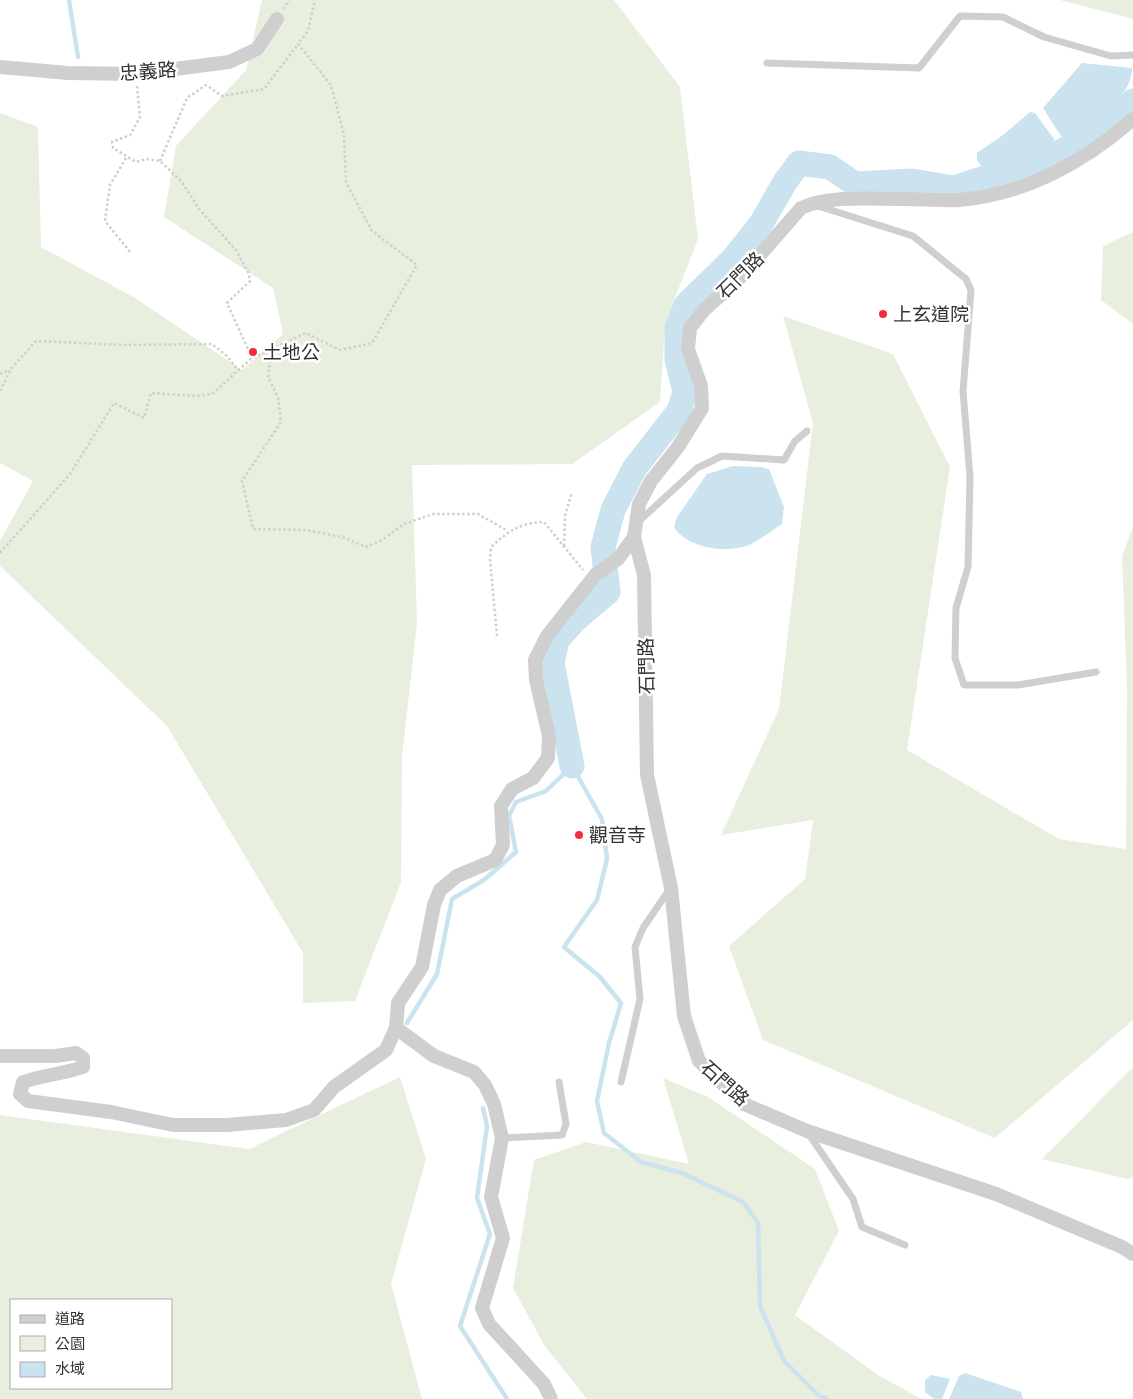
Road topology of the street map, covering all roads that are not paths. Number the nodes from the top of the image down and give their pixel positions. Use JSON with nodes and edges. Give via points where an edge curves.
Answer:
{"nodes":[{"id":1,"x":277,"y":19,"type":"dead end"},
{"id":2,"x":1133,"y":55,"type":"edge"},
{"id":3,"x":768,"y":62,"type":"dead end"},
{"id":4,"x":0,"y":67,"type":"edge"},
{"id":5,"x":1133,"y":119,"type":"edge"},
{"id":6,"x":811,"y":204,"type":"junction"},
{"id":7,"x":808,"y":432,"type":"dead end"},
{"id":8,"x":636,"y":530,"type":"junction"},
{"id":9,"x":1096,"y":672,"type":"dead end"},
{"id":10,"x":671,"y":888,"type":"junction"},
{"id":11,"x":396,"y":1028,"type":"junction"},
{"id":12,"x":0,"y":1056,"type":"edge"},
{"id":13,"x":559,"y":1082,"type":"dead end"},
{"id":14,"x":621,"y":1082,"type":"dead end"},
{"id":15,"x":807,"y":1131,"type":"junction"},
{"id":16,"x":502,"y":1138,"type":"junction"},
{"id":17,"x":905,"y":1245,"type":"dead end"},
{"id":18,"x":1133,"y":1254,"type":"edge"},
{"id":19,"x":551,"y":1399,"type":"edge"}],
"edges":[{"from":1,"to":4,"type":"street","name":"忠義路","via":[[257,49],[229,62],[136,74]]},
{"from":2,"to":3,"type":"lane","via":[[1111,56],[1044,37],[1003,17],[960,16],[919,68]]},
{"from":5,"to":6,"type":"street","via":[[1076,163],[1014,189],[960,200],[862,199]]},
{"from":6,"to":8,"type":"street","name":"石門路","via":[[801,208],[738,280],[705,308],[690,328],[688,349],[701,386],[702,408],[678,447],[651,481],[639,504]]},
{"from":6,"to":9,"type":"lane","via":[[912,236],[966,279],[971,290],[962,391],[970,477],[968,567],[956,608],[956,658],[964,685],[1018,685]]},
{"from":7,"to":8,"type":"lane","via":[[795,441],[784,460],[722,456],[697,468]]},
{"from":8,"to":10,"type":"street","name":"石門路","via":[[644,575],[647,775]]},
{"from":8,"to":11,"type":"street","via":[[618,559],[596,574],[547,636],[535,660],[536,680],[549,736],[548,758],[533,778],[512,789],[503,802],[502,845],[495,860],[457,876],[440,890],[422,967],[398,1003]]},
{"from":10,"to":14,"type":"lane","via":[[643,928],[636,947],[640,999]]},
{"from":10,"to":15,"type":"street","name":"石門路","via":[[684,1016],[699,1061],[744,1104]]},
{"from":11,"to":12,"type":"street","via":[[386,1050],[334,1087],[314,1110],[286,1120],[227,1125],[173,1126],[111,1112],[28,1101],[20,1094],[23,1082],[83,1067],[83,1058],[76,1053]]},
{"from":11,"to":16,"type":"street","via":[[434,1056],[474,1072],[494,1104]]},
{"from":13,"to":16,"type":"lane","via":[[566,1124],[562,1135]]},
{"from":15,"to":17,"type":"lane","via":[[853,1199],[862,1226]]},
{"from":15,"to":18,"type":"street","name":"石門路","via":[[996,1194]]},
{"from":16,"to":19,"type":"street","via":[[491,1196],[503,1238],[482,1308],[489,1324],[544,1384]]}]}
